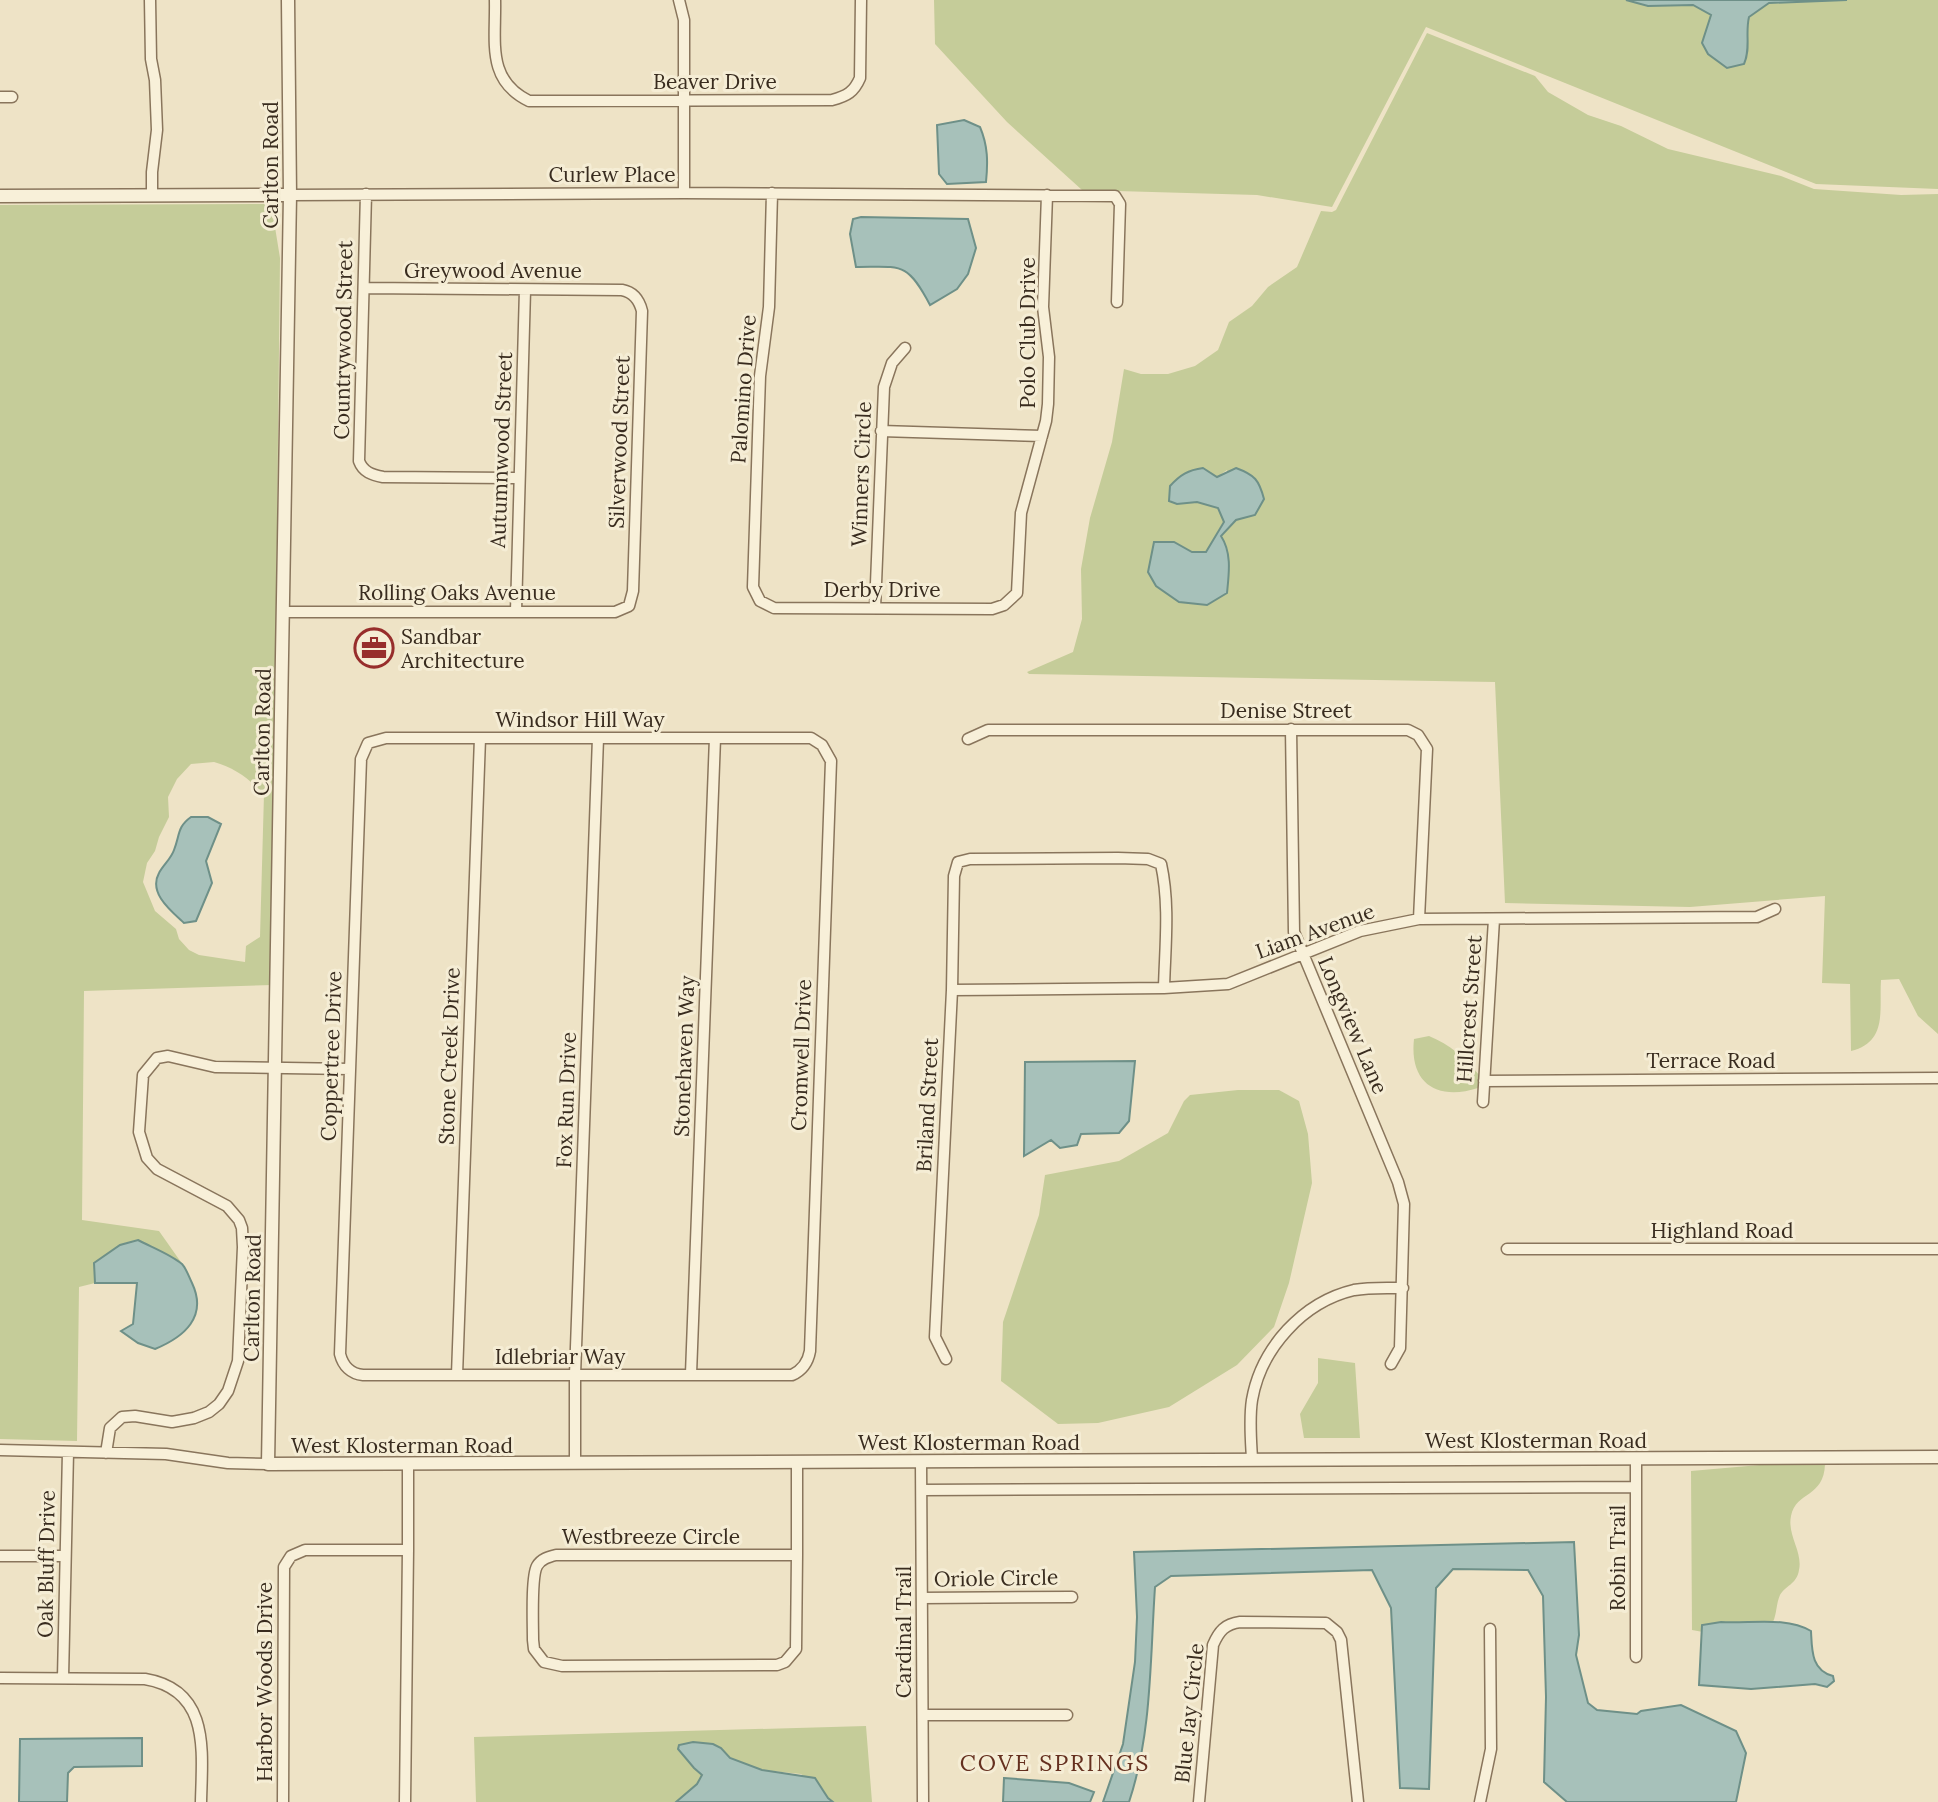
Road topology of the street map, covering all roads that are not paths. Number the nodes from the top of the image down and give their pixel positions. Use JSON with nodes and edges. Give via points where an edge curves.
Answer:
{"nodes":[{"id":1,"x":150,"y":0,"type":"edge"},
{"id":2,"x":288,"y":0,"type":"edge"},
{"id":3,"x":495,"y":0,"type":"edge"},
{"id":4,"x":679,"y":0,"type":"edge"},
{"id":5,"x":861,"y":0,"type":"edge"},
{"id":6,"x":0,"y":97,"type":"edge"},
{"id":7,"x":12,"y":97,"type":"dead end"},
{"id":8,"x":685,"y":100,"type":"junction"},
{"id":9,"x":684,"y":193,"type":"junction"},
{"id":10,"x":772,"y":193,"type":"junction"},
{"id":11,"x":366,"y":194,"type":"junction"},
{"id":12,"x":152,"y":195,"type":"junction"},
{"id":13,"x":290,"y":195,"type":"junction"},
{"id":14,"x":1047,"y":195,"type":"junction"},
{"id":15,"x":0,"y":196,"type":"edge"},
{"id":16,"x":364,"y":288,"type":"junction"},
{"id":17,"x":525,"y":290,"type":"junction"},
{"id":18,"x":622,"y":290,"type":"joint"},
{"id":19,"x":1117,"y":302,"type":"dead end"},
{"id":20,"x":905,"y":348,"type":"dead end"},
{"id":21,"x":881,"y":432,"type":"junction"},
{"id":22,"x":1042,"y":436,"type":"junction"},
{"id":23,"x":518,"y":478,"type":"junction"},
{"id":24,"x":753,"y":587,"type":"joint"},
{"id":25,"x":1017,"y":593,"type":"joint"},
{"id":26,"x":629,"y":606,"type":"joint"},
{"id":27,"x":875,"y":608,"type":"junction"},
{"id":28,"x":516,"y":611,"type":"junction"},
{"id":29,"x":284,"y":612,"type":"junction"},
{"id":30,"x":1291,"y":729,"type":"junction"},
{"id":31,"x":480,"y":738,"type":"junction"},
{"id":32,"x":598,"y":738,"type":"junction"},
{"id":33,"x":715,"y":738,"type":"junction"},
{"id":34,"x":811,"y":738,"type":"joint"},
{"id":35,"x":968,"y":739,"type":"dead end"},
{"id":36,"x":360,"y":759,"type":"joint"},
{"id":37,"x":1775,"y":909,"type":"dead end"},
{"id":38,"x":1419,"y":919,"type":"junction"},
{"id":39,"x":1494,"y":919,"type":"junction"},
{"id":40,"x":1302,"y":955,"type":"junction"},
{"id":41,"x":1164,"y":988,"type":"junction"},
{"id":42,"x":952,"y":990,"type":"junction"},
{"id":43,"x":276,"y":1068,"type":"junction"},
{"id":44,"x":350,"y":1069,"type":"junction"},
{"id":45,"x":1938,"y":1078,"type":"edge"},
{"id":46,"x":1484,"y":1081,"type":"junction"},
{"id":47,"x":1483,"y":1102,"type":"dead end"},
{"id":48,"x":1507,"y":1249,"type":"dead end"},
{"id":49,"x":1938,"y":1249,"type":"edge"},
{"id":50,"x":1403,"y":1288,"type":"junction"},
{"id":51,"x":340,"y":1354,"type":"joint"},
{"id":52,"x":946,"y":1359,"type":"dead end"},
{"id":53,"x":1391,"y":1364,"type":"dead end"},
{"id":54,"x":691,"y":1374,"type":"junction"},
{"id":55,"x":792,"y":1374,"type":"joint"},
{"id":56,"x":457,"y":1375,"type":"junction"},
{"id":57,"x":575,"y":1375,"type":"junction"},
{"id":58,"x":0,"y":1450,"type":"edge"},
{"id":59,"x":68,"y":1451,"type":"junction"},
{"id":60,"x":106,"y":1453,"type":"junction"},
{"id":61,"x":1938,"y":1457,"type":"edge"},
{"id":62,"x":1636,"y":1458,"type":"junction"},
{"id":63,"x":1252,"y":1459,"type":"junction"},
{"id":64,"x":921,"y":1461,"type":"junction"},
{"id":65,"x":797,"y":1462,"type":"junction"},
{"id":66,"x":575,"y":1463,"type":"junction"},
{"id":67,"x":268,"y":1464,"type":"junction"},
{"id":68,"x":408,"y":1464,"type":"junction"},
{"id":69,"x":1636,"y":1487,"type":"junction"},
{"id":70,"x":922,"y":1490,"type":"junction"},
{"id":71,"x":408,"y":1550,"type":"junction"},
{"id":72,"x":797,"y":1555,"type":"junction"},
{"id":73,"x":0,"y":1556,"type":"edge"},
{"id":74,"x":64,"y":1556,"type":"junction"},
{"id":75,"x":1072,"y":1597,"type":"dead end"},
{"id":76,"x":922,"y":1598,"type":"junction"},
{"id":77,"x":1490,"y":1629,"type":"dead end"},
{"id":78,"x":1636,"y":1657,"type":"dead end"},
{"id":79,"x":0,"y":1678,"type":"edge"},
{"id":80,"x":63,"y":1678,"type":"junction"},
{"id":81,"x":923,"y":1715,"type":"junction"},
{"id":82,"x":1067,"y":1715,"type":"dead end"},
{"id":83,"x":201,"y":1802,"type":"edge"},
{"id":84,"x":283,"y":1802,"type":"edge"},
{"id":85,"x":405,"y":1802,"type":"edge"},
{"id":86,"x":923,"y":1802,"type":"edge"},
{"id":87,"x":1199,"y":1802,"type":"edge"},
{"id":88,"x":1357,"y":1802,"type":"edge"},
{"id":89,"x":1480,"y":1802,"type":"edge"}],
"edges":[{"from":1,"to":12,"type":"street","via":[[158,130]]},
{"from":2,"to":13,"type":"street","name":"Carlton Road"},
{"from":3,"to":8,"type":"street","name":"Beaver Drive","via":[[497,69],[509,88],[529,101]]},
{"from":4,"to":8,"type":"street","via":[[684,20]]},
{"from":5,"to":8,"type":"street","name":"Beaver Drive","via":[[860,78],[847,96],[832,100]]},
{"from":6,"to":7,"type":"street"},
{"from":8,"to":9,"type":"street"},
{"from":9,"to":10,"type":"street","name":"Curlew Place"},
{"from":9,"to":11,"type":"street","name":"Curlew Place"},
{"from":10,"to":14,"type":"street","name":"Curlew Place"},
{"from":10,"to":24,"type":"street","name":"Palomino Drive"},
{"from":11,"to":13,"type":"street","name":"Curlew Place"},
{"from":11,"to":16,"type":"street","name":"Countrywood Street"},
{"from":12,"to":13,"type":"street","name":"Curlew Place"},
{"from":12,"to":15,"type":"street","name":"Curlew Place"},
{"from":13,"to":29,"type":"street","name":"Carlton Road"},
{"from":14,"to":19,"type":"street","name":"Curlew Place","via":[[1115,196],[1119,200]]},
{"from":14,"to":22,"type":"street","name":"Polo Club Drive","via":[[1043,307],[1049,381]]},
{"from":16,"to":17,"type":"street","name":"Greywood Avenue"},
{"from":16,"to":23,"type":"street","name":"Countrywood Street","via":[[359,461],[366,471],[379,476]]},
{"from":17,"to":18,"type":"street","name":"Greywood Avenue"},
{"from":17,"to":23,"type":"street","name":"Autumnwood Street"},
{"from":18,"to":26,"type":"street","name":"Silverwood Street","via":[[633,294],[642,311],[634,591]]},
{"from":20,"to":21,"type":"street","name":"Winners Circle","via":[[892,363],[886,380]]},
{"from":21,"to":22,"type":"street"},
{"from":21,"to":27,"type":"street","name":"Winners Circle"},
{"from":22,"to":25,"type":"street","name":"Polo Club Drive","via":[[1021,513]]},
{"from":23,"to":28,"type":"street","name":"Autumnwood Street"},
{"from":24,"to":27,"type":"street","name":"Derby Drive","via":[[760,601],[774,608]]},
{"from":25,"to":27,"type":"street","name":"Derby Drive","via":[[992,609]]},
{"from":26,"to":28,"type":"street","name":"Rolling Oaks Avenue","via":[[615,612]]},
{"from":28,"to":29,"type":"street","name":"Rolling Oaks Avenue"},
{"from":29,"to":43,"type":"street","name":"Carlton Road"},
{"from":30,"to":35,"type":"street","name":"Denise Street","via":[[988,730]]},
{"from":30,"to":38,"type":"street","name":"Denise Street","via":[[1404,729],[1425,743]]},
{"from":30,"to":40,"type":"street","name":"Longview Lane","via":[[1293,921]]},
{"from":31,"to":32,"type":"street","name":"Windsor Hill Way"},
{"from":31,"to":36,"type":"street","name":"Windsor Hill Way","via":[[377,739],[368,743]]},
{"from":31,"to":56,"type":"street","name":"Stone Creek Drive"},
{"from":32,"to":33,"type":"street","name":"Windsor Hill Way"},
{"from":32,"to":57,"type":"street","name":"Fox Run Drive"},
{"from":33,"to":34,"type":"street","name":"Windsor Hill Way"},
{"from":33,"to":54,"type":"street","name":"Stonehaven Way"},
{"from":34,"to":55,"type":"street","name":"Cromwell Drive","via":[[831,761],[810,1351],[803,1367]]},
{"from":36,"to":44,"type":"street","name":"Coppertree Drive"},
{"from":37,"to":39,"type":"street","name":"Liam Avenue","via":[[1757,917]]},
{"from":38,"to":39,"type":"street","name":"Liam Avenue"},
{"from":38,"to":40,"type":"street","name":"Liam Avenue","via":[[1360,931]]},
{"from":39,"to":46,"type":"street","name":"Hillcrest Street"},
{"from":40,"to":41,"type":"street","name":"Liam Avenue","via":[[1228,984]]},
{"from":40,"to":50,"type":"street","name":"Longview Lane","via":[[1402,1193],[1406,1213]]},
{"from":41,"to":42,"type":"street","name":"Liam Avenue"},
{"from":41,"to":42,"type":"street","name":"Briland Street","via":[[1166,920],[1161,864],[1118,858],[970,859],[958,862],[954,876]]},
{"from":42,"to":52,"type":"street","name":"Briland Street","via":[[936,1337]]},
{"from":43,"to":44,"type":"street"},
{"from":43,"to":60,"type":"street","via":[[215,1067],[169,1056],[157,1058],[143,1075],[139,1132],[151,1164],[227,1206],[242,1228],[238,1361],[228,1391],[209,1412],[172,1422],[122,1417],[110,1428]]},
{"from":43,"to":67,"type":"street","name":"Carlton Road"},
{"from":44,"to":51,"type":"street","name":"Coppertree Drive"},
{"from":45,"to":46,"type":"street","name":"Terrace Road"},
{"from":46,"to":47,"type":"street","name":"Hillcrest Street"},
{"from":48,"to":49,"type":"street","name":"Highland Road"},
{"from":50,"to":53,"type":"street","name":"Longview Lane","via":[[1400,1348]]},
{"from":50,"to":63,"type":"street","via":[[1364,1289],[1335,1296],[1304,1315],[1279,1339],[1261,1369],[1253,1396]]},
{"from":51,"to":56,"type":"street","name":"Idlebriar Way","via":[[347,1368],[357,1374]]},
{"from":54,"to":55,"type":"street","name":"Idlebriar Way"},
{"from":54,"to":57,"type":"street","name":"Idlebriar Way"},
{"from":56,"to":57,"type":"street","name":"Idlebriar Way"},
{"from":57,"to":66,"type":"street","name":"Fox Run Drive"},
{"from":58,"to":59,"type":"street","name":"West Klosterman Road"},
{"from":59,"to":60,"type":"street","name":"West Klosterman Road"},
{"from":59,"to":74,"type":"street","name":"Oak Bluff Drive"},
{"from":60,"to":67,"type":"street","name":"West Klosterman Road"},
{"from":61,"to":62,"type":"street","name":"West Klosterman Road"},
{"from":62,"to":63,"type":"street","name":"West Klosterman Road"},
{"from":62,"to":69,"type":"street","name":"Robin Trail"},
{"from":63,"to":64,"type":"street","name":"West Klosterman Road"},
{"from":64,"to":65,"type":"street","name":"West Klosterman Road"},
{"from":64,"to":70,"type":"street","name":"Cardinal Trail"},
{"from":65,"to":66,"type":"street","name":"West Klosterman Road"},
{"from":65,"to":72,"type":"street"},
{"from":66,"to":68,"type":"street","name":"West Klosterman Road"},
{"from":67,"to":68,"type":"street","name":"West Klosterman Road"},
{"from":68,"to":71,"type":"street"},
{"from":69,"to":70,"type":"street"},
{"from":69,"to":78,"type":"street","name":"Robin Trail"},
{"from":70,"to":76,"type":"street","name":"Cardinal Trail"},
{"from":71,"to":84,"type":"street","name":"Harbor Woods Drive","via":[[305,1550],[286,1561]]},
{"from":71,"to":85,"type":"street"},
{"from":72,"to":72,"type":"street","name":"Westbreeze Circle","via":[[546,1557],[534,1573],[534,1648],[544,1662],[562,1666],[777,1665],[796,1649]]},
{"from":73,"to":74,"type":"street"},
{"from":74,"to":80,"type":"street","name":"Oak Bluff Drive"},
{"from":75,"to":76,"type":"street","name":"Oriole Circle"},
{"from":76,"to":81,"type":"street","name":"Cardinal Trail"},
{"from":77,"to":89,"type":"street","via":[[1491,1749]]},
{"from":79,"to":80,"type":"street"},
{"from":80,"to":83,"type":"street","via":[[154,1680],[187,1702],[202,1739]]},
{"from":81,"to":82,"type":"street"},
{"from":81,"to":86,"type":"street","name":"Cardinal Trail"},
{"from":87,"to":88,"type":"street","name":"Blue Jay Circle","via":[[1213,1645],[1228,1624],[1252,1622],[1326,1623],[1337,1632]]}]}
